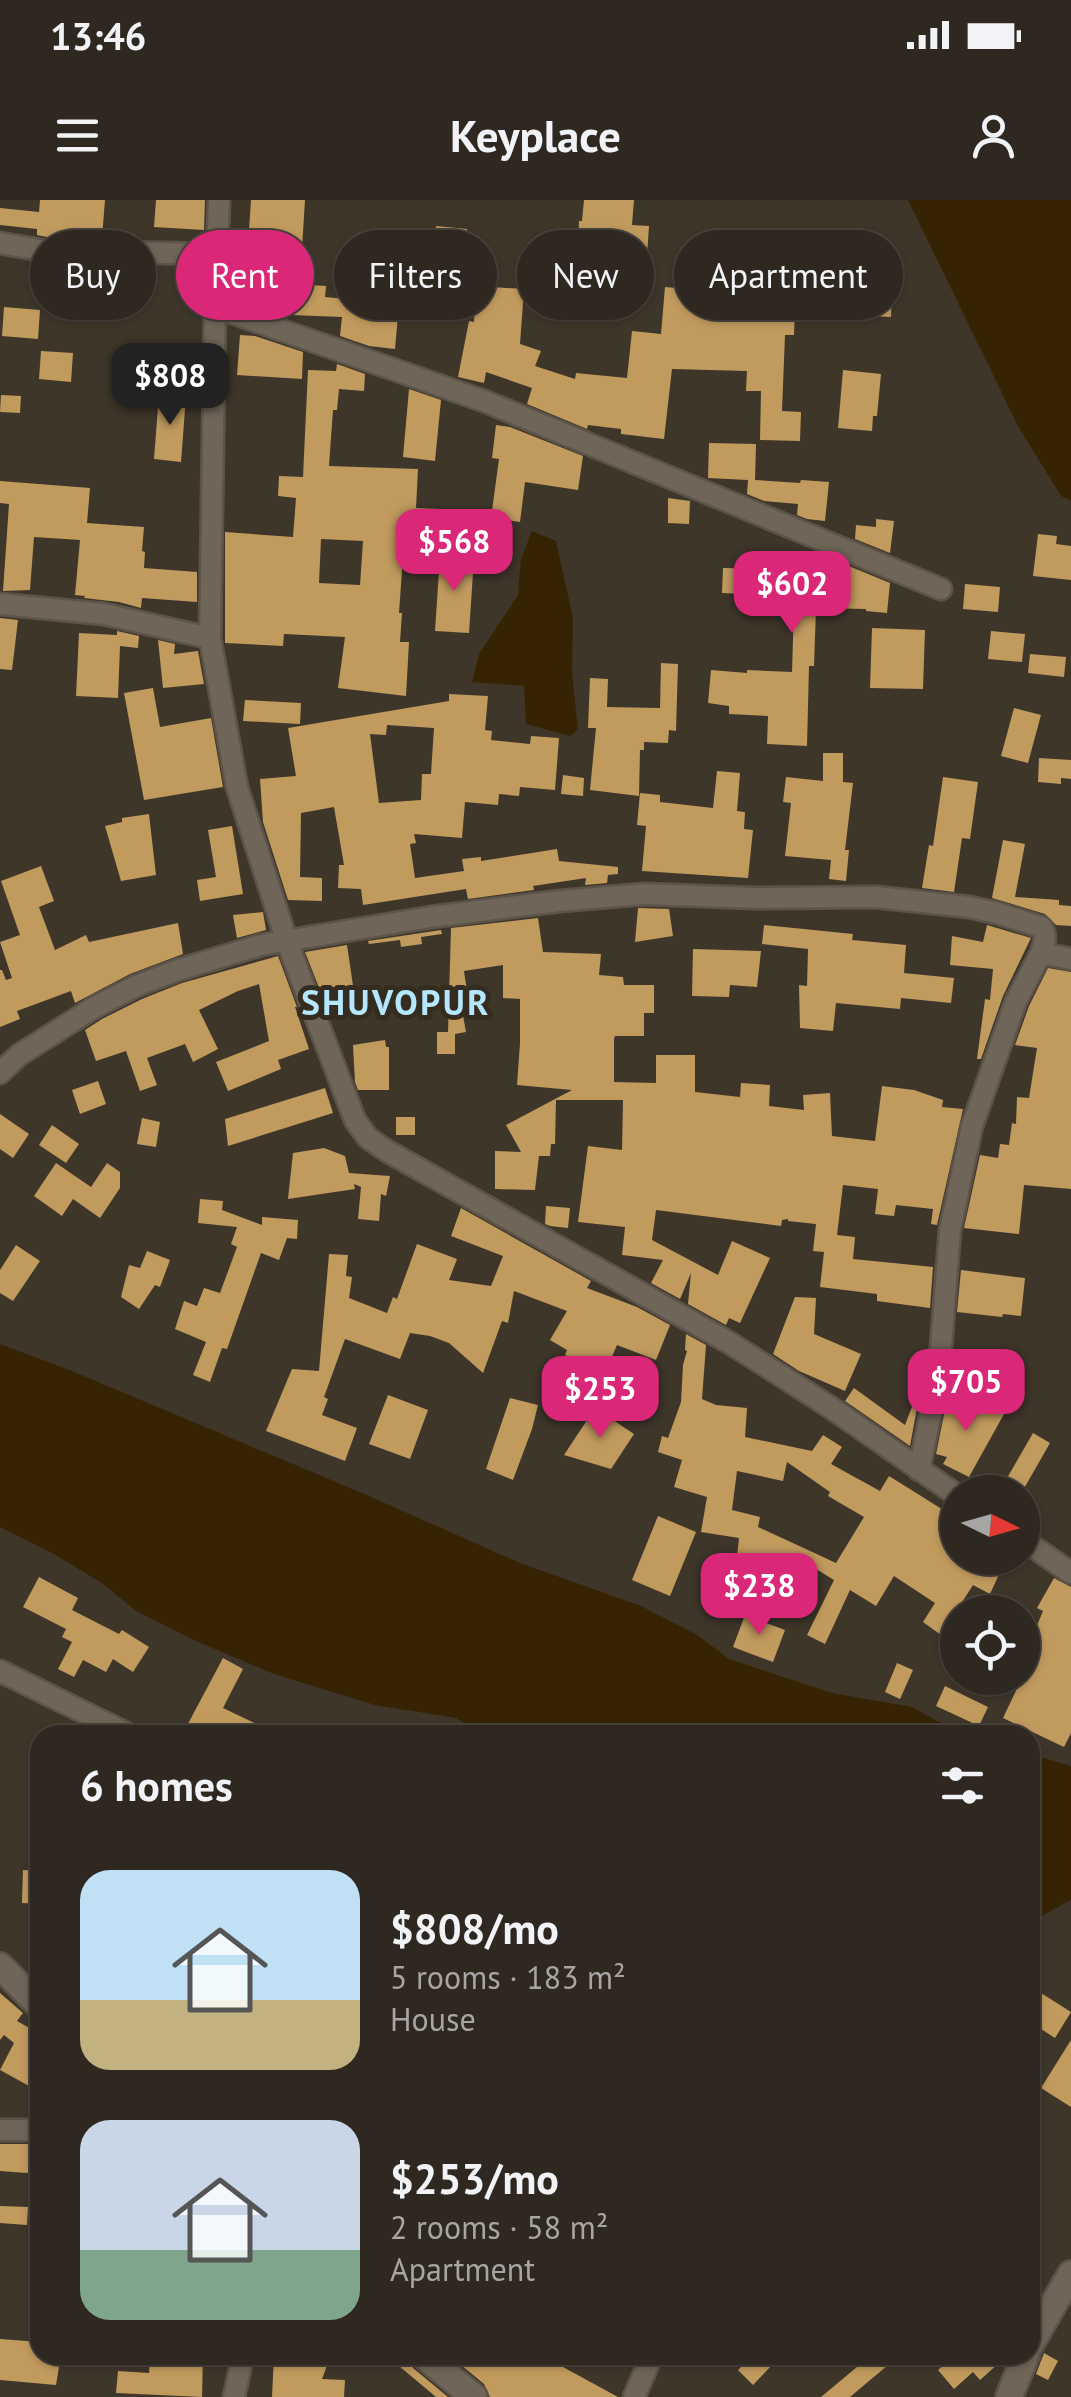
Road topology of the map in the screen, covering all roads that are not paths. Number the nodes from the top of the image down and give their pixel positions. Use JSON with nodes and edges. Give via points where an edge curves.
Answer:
{"nodes":[{"id":1,"x":219,"y":200,"type":"edge"},
{"id":2,"x":218,"y":230,"type":"edge"},
{"id":3,"x":0,"y":243,"type":"edge"},
{"id":4,"x":176,"y":253,"type":"edge"},
{"id":5,"x":215,"y":320,"type":"edge"},
{"id":6,"x":252,"y":320,"type":"edge"},
{"id":7,"x":941,"y":589,"type":"dead end"},
{"id":8,"x":0,"y":604,"type":"edge"},
{"id":9,"x":210,"y":638,"type":"junction"},
{"id":10,"x":287,"y":942,"type":"junction"},
{"id":11,"x":1041,"y":953,"type":"junction"},
{"id":12,"x":1071,"y":960,"type":"edge"},
{"id":13,"x":0,"y":1073,"type":"edge"},
{"id":14,"x":919,"y":1470,"type":"junction"},
{"id":15,"x":940,"y":1484,"type":"edge"},
{"id":16,"x":1040,"y":1551,"type":"edge"},
{"id":17,"x":1071,"y":1572,"type":"edge"},
{"id":18,"x":0,"y":1670,"type":"edge"},
{"id":19,"x":110,"y":1725,"type":"edge"},
{"id":20,"x":0,"y":1966,"type":"edge"},
{"id":21,"x":30,"y":1996,"type":"edge"},
{"id":22,"x":0,"y":2130,"type":"edge"},
{"id":23,"x":30,"y":2130,"type":"edge"},
{"id":24,"x":1071,"y":2274,"type":"edge"},
{"id":25,"x":1040,"y":2325,"type":"edge"},
{"id":26,"x":241,"y":2365,"type":"edge"},
{"id":27,"x":435,"y":2365,"type":"edge"},
{"id":28,"x":648,"y":2365,"type":"edge"},
{"id":29,"x":1021,"y":2365,"type":"edge"},
{"id":30,"x":234,"y":2397,"type":"edge"},
{"id":31,"x":474,"y":2397,"type":"edge"},
{"id":32,"x":634,"y":2397,"type":"edge"},
{"id":33,"x":1009,"y":2397,"type":"edge"}],
"edges":[{"from":1,"to":2,"type":"street"},
{"from":3,"to":4,"type":"street","via":[[46,251]]},
{"from":5,"to":9,"type":"street"},
{"from":6,"to":7,"type":"street","via":[[484,401]]},
{"from":8,"to":9,"type":"street","via":[[104,614]]},
{"from":9,"to":10,"type":"street","via":[[237,787]]},
{"from":10,"to":11,"type":"street","via":[[431,917],[627,896],[876,897],[969,907],[1042,927]]},
{"from":10,"to":13,"type":"street","via":[[136,986],[58,1029]]},
{"from":10,"to":14,"type":"street","via":[[354,1120],[368,1138],[730,1344]]},
{"from":11,"to":12,"type":"street"},
{"from":11,"to":14,"type":"street","via":[[1016,1001],[972,1126],[950,1230],[939,1372]]},
{"from":14,"to":15,"type":"street"},
{"from":16,"to":17,"type":"street"},
{"from":18,"to":19,"type":"street"},
{"from":20,"to":21,"type":"street"},
{"from":22,"to":23,"type":"street"},
{"from":24,"to":25,"type":"street"},
{"from":26,"to":30,"type":"street"},
{"from":27,"to":31,"type":"street"},
{"from":28,"to":32,"type":"street"},
{"from":29,"to":33,"type":"street"}]}
